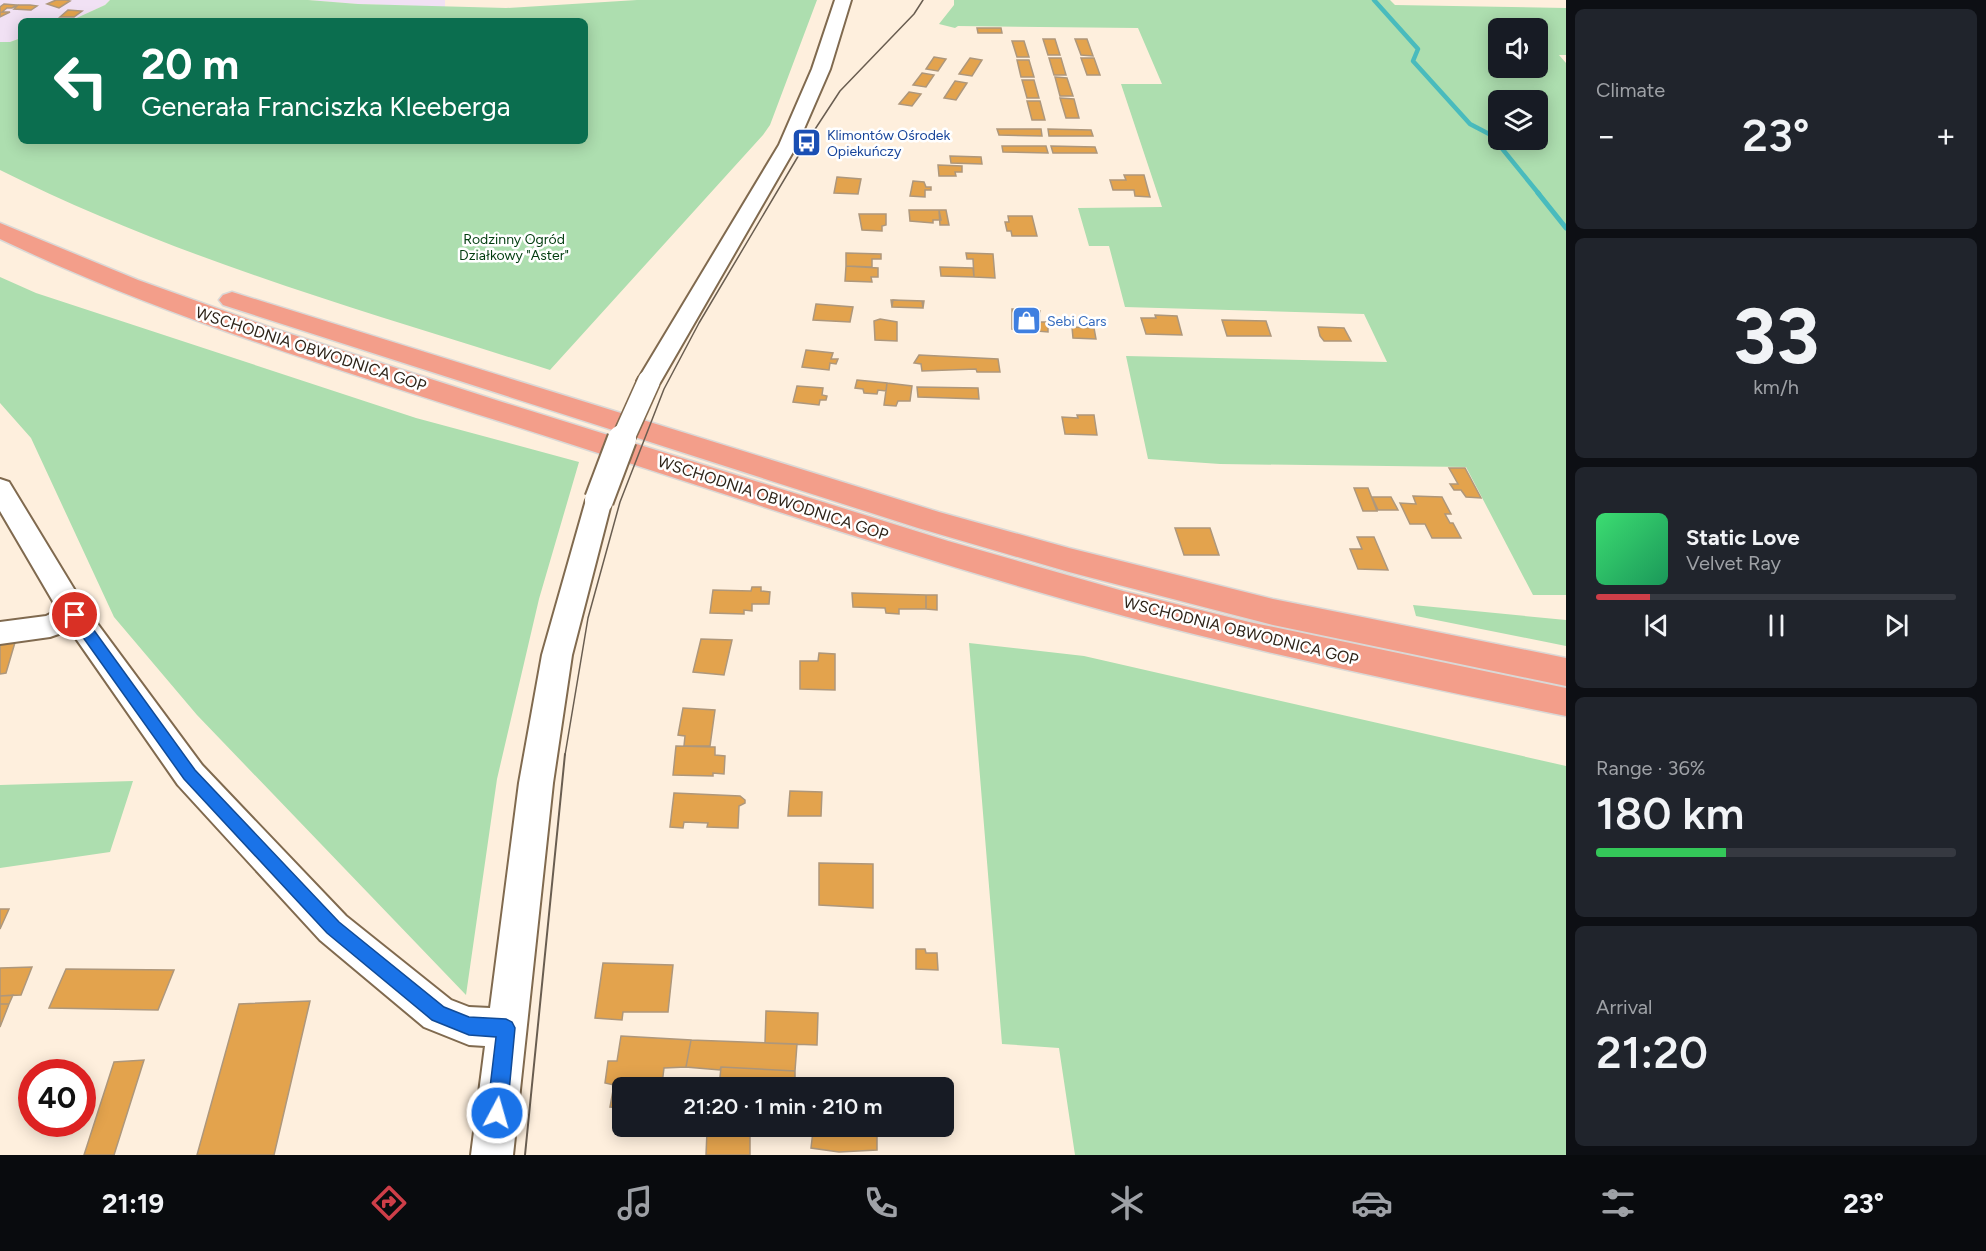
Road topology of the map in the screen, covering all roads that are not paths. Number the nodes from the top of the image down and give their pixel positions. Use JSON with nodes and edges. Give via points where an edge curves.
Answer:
{"nodes":[{"id":1,"x":843,"y":0,"type":"edge"},
{"id":2,"x":1,"y":219,"type":"edge"},
{"id":3,"x":0,"y":488,"type":"edge"},
{"id":4,"x":9,"y":522,"type":"edge"},
{"id":5,"x":75,"y":615,"type":"junction"},
{"id":6,"x":0,"y":633,"type":"edge"},
{"id":7,"x":1566,"y":672,"type":"edge"},
{"id":8,"x":1566,"y":702,"type":"edge"},
{"id":9,"x":506,"y":1028,"type":"junction"},
{"id":10,"x":492,"y":1155,"type":"edge"}],
"edges":[{"from":1,"to":9,"type":"street","bridge":true,"via":[[821,69],[788,145],[649,381],[599,500],[557,655],[536,783]]},
{"from":2,"to":7,"type":"highway","name":"WSCHODNIA OBWODNICA GOP","via":[[201,290],[929,520],[1273,612]]},
{"from":2,"to":8,"type":"highway","name":"WSCHODNIA OBWODNICA GOP","via":[[79,267],[177,304],[881,532],[1064,587],[1219,627]]},
{"from":3,"to":4,"type":"street"},
{"from":4,"to":5,"type":"street"},
{"from":5,"to":6,"type":"street","via":[[50,626]]},
{"from":5,"to":9,"type":"street","via":[[190,775],[333,928],[438,1014],[469,1026]]},
{"from":9,"to":10,"type":"street"}]}
